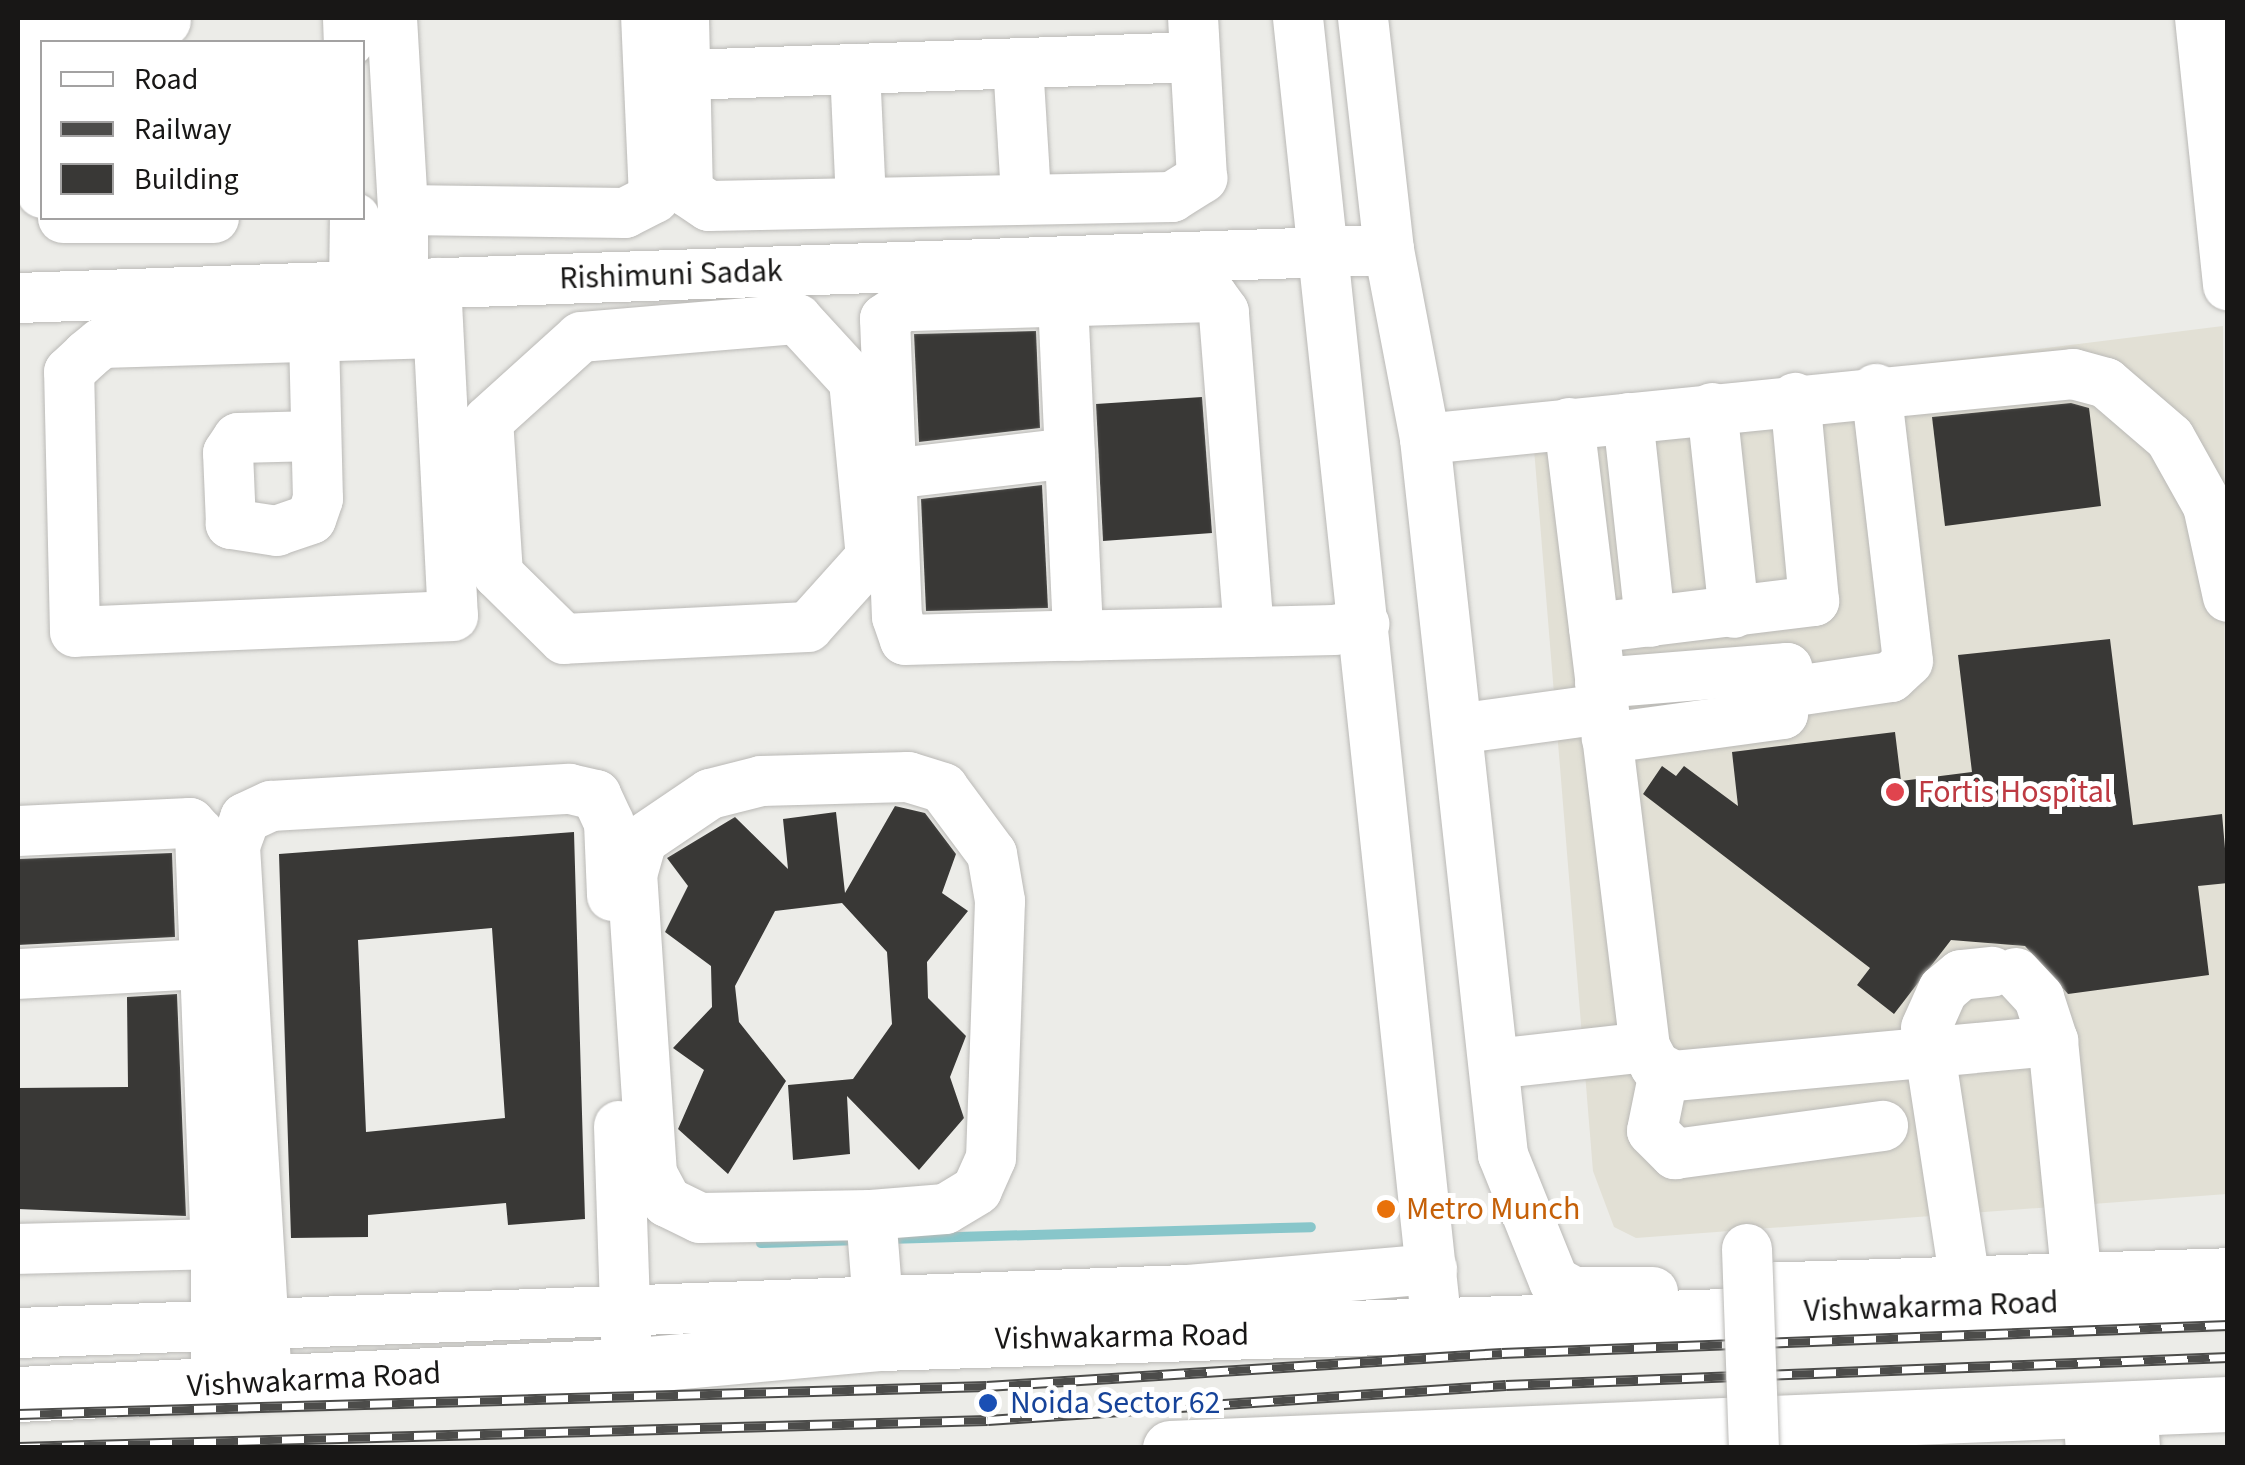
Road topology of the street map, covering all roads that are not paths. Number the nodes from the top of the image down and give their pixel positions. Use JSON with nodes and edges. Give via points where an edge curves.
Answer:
{"nodes":[{"id":1,"x":392,"y":18,"type":"edge"},
{"id":2,"x":646,"y":18,"type":"edge"},
{"id":3,"x":684,"y":18,"type":"edge"},
{"id":4,"x":1298,"y":18,"type":"edge"},
{"id":5,"x":1364,"y":18,"type":"edge"},
{"id":6,"x":2200,"y":18,"type":"edge"},
{"id":7,"x":166,"y":21,"type":"dead end"},
{"id":8,"x":38,"y":28,"type":"edge"},
{"id":9,"x":1194,"y":37,"type":"edge"},
{"id":10,"x":1018,"y":64,"type":"junction"},
{"id":11,"x":855,"y":69,"type":"junction"},
{"id":12,"x":685,"y":75,"type":"junction"},
{"id":13,"x":40,"y":110,"type":"edge"},
{"id":14,"x":1026,"y":195,"type":"junction"},
{"id":15,"x":971,"y":197,"type":"junction"},
{"id":16,"x":861,"y":199,"type":"junction"},
{"id":17,"x":379,"y":214,"type":"edge"},
{"id":18,"x":1389,"y":250,"type":"junction"},
{"id":19,"x":1324,"y":252,"type":"junction"},
{"id":20,"x":974,"y":264,"type":"junction"},
{"id":21,"x":720,"y":273,"type":"junction"},
{"id":22,"x":665,"y":275,"type":"junction"},
{"id":23,"x":420,"y":284,"type":"junction"},
{"id":24,"x":354,"y":286,"type":"junction"},
{"id":25,"x":2228,"y":286,"type":"edge"},
{"id":26,"x":18,"y":298,"type":"edge"},
{"id":27,"x":1063,"y":301,"type":"junction"},
{"id":28,"x":724,"y":325,"type":"junction"},
{"id":29,"x":668,"y":330,"type":"junction"},
{"id":30,"x":438,"y":334,"type":"junction"},
{"id":31,"x":314,"y":337,"type":"junction"},
{"id":32,"x":1876,"y":389,"type":"junction"},
{"id":33,"x":1795,"y":398,"type":"junction"},
{"id":34,"x":1712,"y":408,"type":"junction"},
{"id":35,"x":1628,"y":418,"type":"junction"},
{"id":36,"x":1569,"y":424,"type":"junction"},
{"id":37,"x":316,"y":436,"type":"dead end"},
{"id":38,"x":1425,"y":439,"type":"junction"},
{"id":39,"x":1070,"y":453,"type":"junction"},
{"id":40,"x":891,"y":474,"type":"junction"},
{"id":41,"x":2228,"y":597,"type":"edge"},
{"id":42,"x":1734,"y":613,"type":"junction"},
{"id":43,"x":1650,"y":622,"type":"junction"},
{"id":44,"x":1364,"y":624,"type":"junction"},
{"id":45,"x":1594,"y":628,"type":"junction"},
{"id":46,"x":1249,"y":632,"type":"junction"},
{"id":47,"x":1078,"y":636,"type":"junction"},
{"id":48,"x":1603,"y":710,"type":"junction"},
{"id":49,"x":1457,"y":729,"type":"junction"},
{"id":50,"x":18,"y":830,"type":"edge"},
{"id":51,"x":204,"y":964,"type":"junction"},
{"id":52,"x":18,"y":974,"type":"edge"},
{"id":53,"x":2053,"y":1041,"type":"junction"},
{"id":54,"x":1926,"y":1054,"type":"junction"},
{"id":55,"x":1655,"y":1060,"type":"junction"},
{"id":56,"x":1494,"y":1064,"type":"junction"},
{"id":57,"x":1883,"y":1126,"type":"dead end"},
{"id":58,"x":870,"y":1215,"type":"junction"},
{"id":59,"x":216,"y":1244,"type":"junction"},
{"id":60,"x":18,"y":1249,"type":"edge"},
{"id":61,"x":1746,"y":1250,"type":"dead end"},
{"id":62,"x":1432,"y":1269,"type":"junction"},
{"id":63,"x":2228,"y":1273,"type":"edge"},
{"id":64,"x":2077,"y":1288,"type":"junction"},
{"id":65,"x":1966,"y":1294,"type":"junction"},
{"id":66,"x":2228,"y":1300,"type":"edge"},
{"id":67,"x":626,"y":1311,"type":"junction"},
{"id":68,"x":879,"y":1322,"type":"junction"},
{"id":69,"x":240,"y":1325,"type":"junction"},
{"id":70,"x":1437,"y":1328,"type":"junction"},
{"id":71,"x":18,"y":1333,"type":"edge"},
{"id":72,"x":628,"y":1366,"type":"junction"},
{"id":73,"x":242,"y":1384,"type":"junction"},
{"id":74,"x":18,"y":1394,"type":"edge"},
{"id":75,"x":2228,"y":1404,"type":"edge"},
{"id":76,"x":2112,"y":1428,"type":"edge"},
{"id":77,"x":1170,"y":1448,"type":"edge"},
{"id":78,"x":1754,"y":1448,"type":"edge"}],
"edges":[{"from":1,"to":17,"type":"street"},
{"from":2,"to":17,"type":"street","via":[[654,198],[625,214]]},
{"from":3,"to":12,"type":"street"},
{"from":4,"to":19,"type":"street"},
{"from":5,"to":18,"type":"street"},
{"from":6,"to":25,"type":"street"},
{"from":7,"to":8,"type":"street"},
{"from":8,"to":13,"type":"street"},
{"from":9,"to":10,"type":"street"},
{"from":9,"to":14,"type":"street","via":[[1202,178],[1172,196]]},
{"from":10,"to":11,"type":"street"},
{"from":10,"to":14,"type":"street"},
{"from":11,"to":12,"type":"street"},
{"from":11,"to":16,"type":"street"},
{"from":12,"to":16,"type":"street","via":[[688,192],[709,206]]},
{"from":14,"to":15,"type":"street"},
{"from":15,"to":16,"type":"street"},
{"from":15,"to":20,"type":"street"},
{"from":17,"to":23,"type":"street"},
{"from":17,"to":24,"type":"street"},
{"from":18,"to":19,"type":"street","name":"Rishimuni Sadak"},
{"from":18,"to":38,"type":"street"},
{"from":19,"to":20,"type":"street","name":"Rishimuni Sadak"},
{"from":19,"to":44,"type":"street"},
{"from":20,"to":21,"type":"street","name":"Rishimuni Sadak"},
{"from":21,"to":22,"type":"street","name":"Rishimuni Sadak"},
{"from":21,"to":28,"type":"street"},
{"from":22,"to":23,"type":"street","name":"Rishimuni Sadak"},
{"from":22,"to":29,"type":"street"},
{"from":23,"to":24,"type":"street","name":"Rishimuni Sadak"},
{"from":23,"to":30,"type":"street"},
{"from":24,"to":26,"type":"street","name":"Rishimuni Sadak"},
{"from":27,"to":39,"type":"street"},
{"from":27,"to":40,"type":"street","via":[[904,306],[885,318]]},
{"from":27,"to":46,"type":"street","via":[[1213,296],[1224,312]]},
{"from":28,"to":29,"type":"street"},
{"from":28,"to":29,"type":"street","via":[[798,319],[854,381],[872,557],[808,627],[564,638],[498,574],[488,420],[581,336]]},
{"from":30,"to":31,"type":"street"},
{"from":30,"to":31,"type":"street","via":[[452,616],[75,632],[69,372],[102,343]]},
{"from":31,"to":37,"type":"street"},
{"from":32,"to":33,"type":"street"},
{"from":32,"to":41,"type":"street","via":[[2073,374],[2106,383],[2170,438],[2191,473],[2220,545]]},
{"from":32,"to":48,"type":"street","via":[[1908,661],[1891,677],[1789,692],[1787,668],[1776,662]]},
{"from":33,"to":34,"type":"street"},
{"from":33,"to":42,"type":"street","via":[[1816,594],[1806,605]]},
{"from":34,"to":35,"type":"street"},
{"from":34,"to":42,"type":"street"},
{"from":35,"to":36,"type":"street"},
{"from":35,"to":43,"type":"street"},
{"from":36,"to":38,"type":"street"},
{"from":36,"to":45,"type":"street"},
{"from":38,"to":49,"type":"street"},
{"from":39,"to":40,"type":"street"},
{"from":39,"to":47,"type":"street"},
{"from":40,"to":47,"type":"street","via":[[905,640]]},
{"from":42,"to":43,"type":"street"},
{"from":43,"to":45,"type":"street"},
{"from":44,"to":46,"type":"street"},
{"from":44,"to":62,"type":"street"},
{"from":45,"to":48,"type":"street"},
{"from":46,"to":47,"type":"street"},
{"from":48,"to":49,"type":"street"},
{"from":48,"to":55,"type":"street"},
{"from":49,"to":56,"type":"street"},
{"from":50,"to":51,"type":"street","via":[[190,823],[200,834]]},
{"from":51,"to":52,"type":"street"},
{"from":51,"to":59,"type":"street"},
{"from":53,"to":54,"type":"street"},
{"from":53,"to":54,"type":"street","via":[[2040,998],[2004,972],[1961,975],[1931,1006]]},
{"from":53,"to":64,"type":"street"},
{"from":54,"to":55,"type":"street"},
{"from":54,"to":65,"type":"street"},
{"from":55,"to":56,"type":"street"},
{"from":55,"to":57,"type":"street","via":[[1652,1131],[1675,1154]]},
{"from":56,"to":65,"type":"street","via":[[1503,1154],[1534,1248],[1574,1292]]},
{"from":58,"to":58,"type":"street","via":[[944,1209],[977,1190],[990,1158],[1000,901],[992,854],[943,788],[908,777],[761,781],[710,794],[642,840],[632,875],[652,1174],[667,1202],[700,1218]]},
{"from":58,"to":68,"type":"street"},
{"from":59,"to":60,"type":"street"},
{"from":59,"to":69,"type":"street"},
{"from":61,"to":78,"type":"street","bridge":true},
{"from":62,"to":68,"type":"street"},
{"from":62,"to":70,"type":"street"},
{"from":63,"to":64,"type":"street"},
{"from":64,"to":65,"type":"main road","name":"Vishwakarma Road"},
{"from":64,"to":66,"type":"main road","name":"Vishwakarma Road"},
{"from":65,"to":70,"type":"main road","name":"Vishwakarma Road"},
{"from":67,"to":68,"type":"street"},
{"from":67,"to":69,"type":"street"},
{"from":67,"to":69,"type":"street","via":[[609,823],[596,795],[570,789],[271,806],[245,818],[235,846]]},
{"from":67,"to":72,"type":"street"},
{"from":68,"to":70,"type":"main road","name":"Vishwakarma Road"},
{"from":68,"to":72,"type":"main road","name":"Vishwakarma Road"},
{"from":69,"to":71,"type":"street"},
{"from":69,"to":73,"type":"street"},
{"from":72,"to":73,"type":"main road","name":"Vishwakarma Road"},
{"from":73,"to":74,"type":"main road","name":"Vishwakarma Road"},
{"from":75,"to":76,"type":"main road"},
{"from":76,"to":77,"type":"main road"}]}
